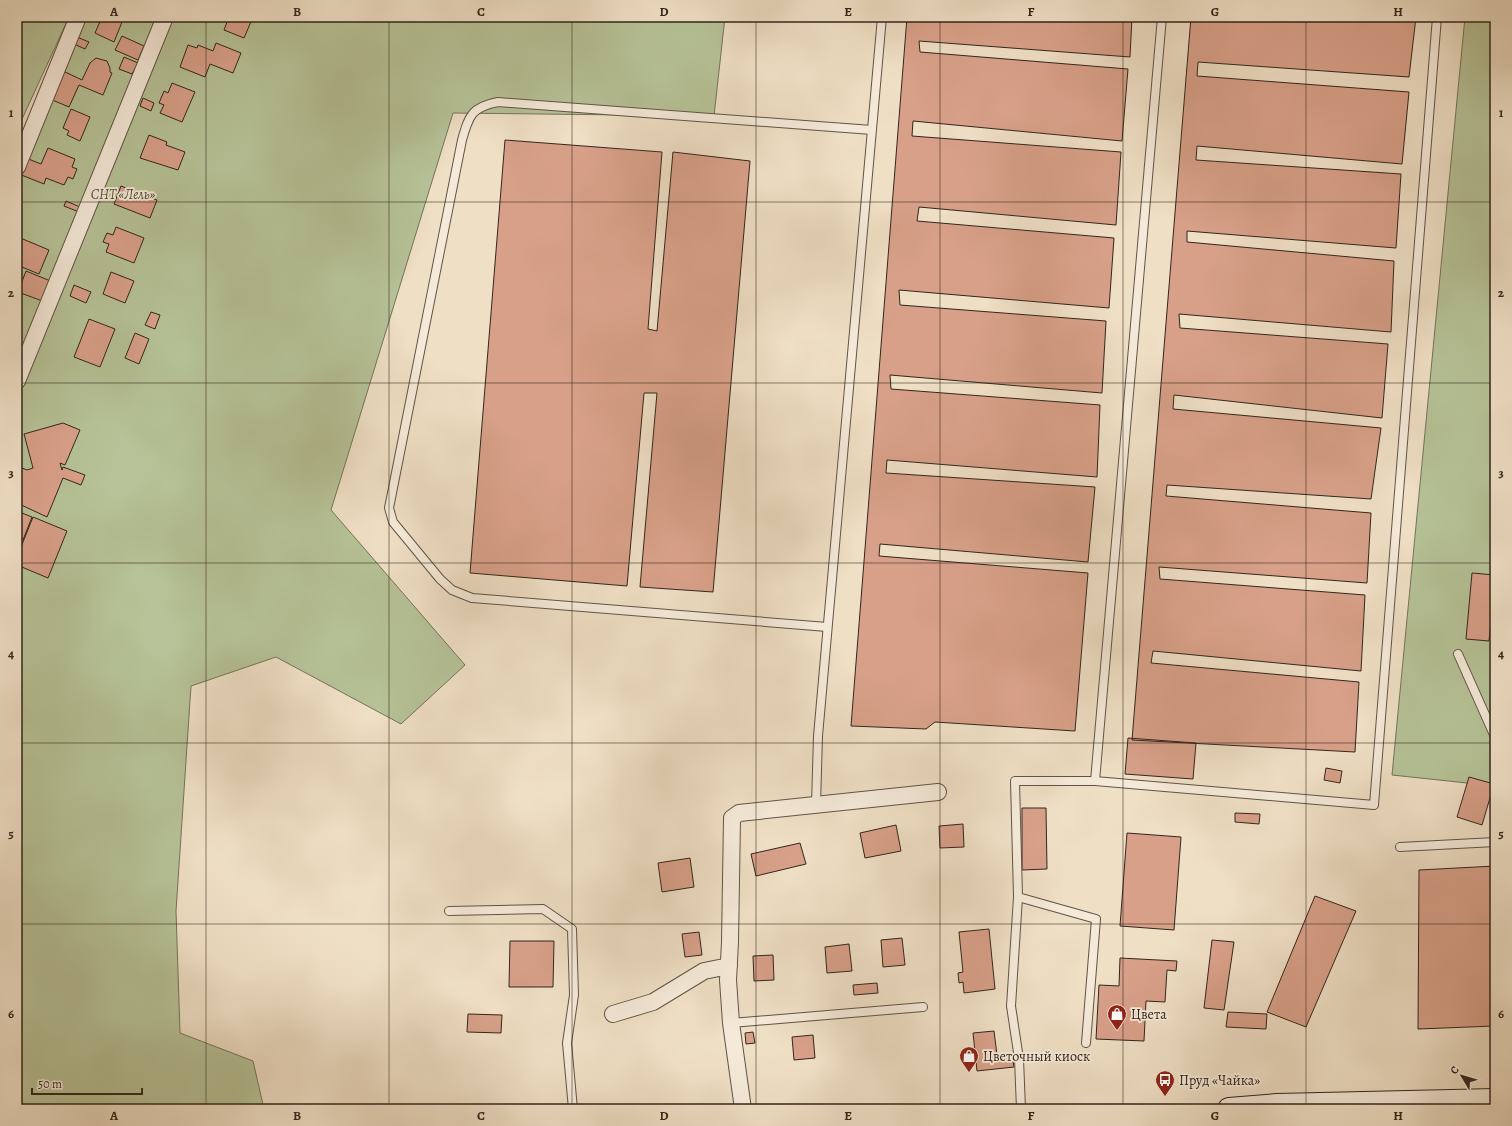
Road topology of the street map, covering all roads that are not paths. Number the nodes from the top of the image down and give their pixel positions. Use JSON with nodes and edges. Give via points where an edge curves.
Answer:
{"nodes":[{"id":1,"x":78,"y":17,"type":"edge"},
{"id":2,"x":165,"y":17,"type":"edge"},
{"id":3,"x":882,"y":17,"type":"edge"},
{"id":4,"x":1162,"y":17,"type":"edge"},
{"id":5,"x":1437,"y":17,"type":"edge"},
{"id":6,"x":872,"y":130,"type":"junction"},
{"id":7,"x":17,"y":168,"type":"edge"},
{"id":8,"x":17,"y":381,"type":"edge"},
{"id":9,"x":828,"y":627,"type":"junction"},
{"id":10,"x":1458,"y":654,"type":"dead end"},
{"id":11,"x":1495,"y":737,"type":"edge"},
{"id":12,"x":1095,"y":781,"type":"junction"},
{"id":13,"x":938,"y":792,"type":"dead end"},
{"id":14,"x":816,"y":805,"type":"junction"},
{"id":15,"x":1495,"y":842,"type":"edge"},
{"id":16,"x":1400,"y":847,"type":"dead end"},
{"id":17,"x":1018,"y":897,"type":"junction"},
{"id":18,"x":449,"y":911,"type":"dead end"},
{"id":19,"x":729,"y":966,"type":"junction"},
{"id":20,"x":923,"y":1007,"type":"dead end"},
{"id":21,"x":613,"y":1014,"type":"dead end"},
{"id":22,"x":731,"y":1023,"type":"junction"},
{"id":23,"x":1086,"y":1043,"type":"dead end"},
{"id":24,"x":1495,"y":1100,"type":"edge"},
{"id":25,"x":573,"y":1109,"type":"edge"},
{"id":26,"x":743,"y":1109,"type":"edge"},
{"id":27,"x":1021,"y":1109,"type":"edge"},
{"id":28,"x":1229,"y":1109,"type":"edge"}],
"edges":[{"from":1,"to":7,"type":"street"},
{"from":2,"to":8,"type":"street"},
{"from":3,"to":6,"type":"lane"},
{"from":4,"to":12,"type":"lane"},
{"from":5,"to":12,"type":"lane","via":[[1374,805]]},
{"from":6,"to":9,"type":"lane"},
{"from":6,"to":9,"type":"lane","via":[[498,102],[481,105],[468,120],[462,140],[389,508],[393,522],[440,579],[452,590],[472,598]]},
{"from":9,"to":14,"type":"lane","via":[[818,736]]},
{"from":10,"to":11,"type":"lane"},
{"from":12,"to":17,"type":"lane","via":[[1015,781]]},
{"from":13,"to":14,"type":"street"},
{"from":14,"to":19,"type":"street","via":[[739,813],[732,818]]},
{"from":15,"to":16,"type":"lane"},
{"from":17,"to":23,"type":"lane","via":[[1096,919]]},
{"from":17,"to":27,"type":"lane","via":[[1011,1006],[1019,1060]]},
{"from":18,"to":25,"type":"lane","via":[[543,909],[572,929],[574,995],[567,1043]]},
{"from":19,"to":21,"type":"street","via":[[704,971],[653,1002]]},
{"from":19,"to":22,"type":"street"},
{"from":20,"to":22,"type":"lane"},
{"from":22,"to":26,"type":"street"},
{"from":24,"to":28,"type":"main road","via":[[1277,1105]]}]}
